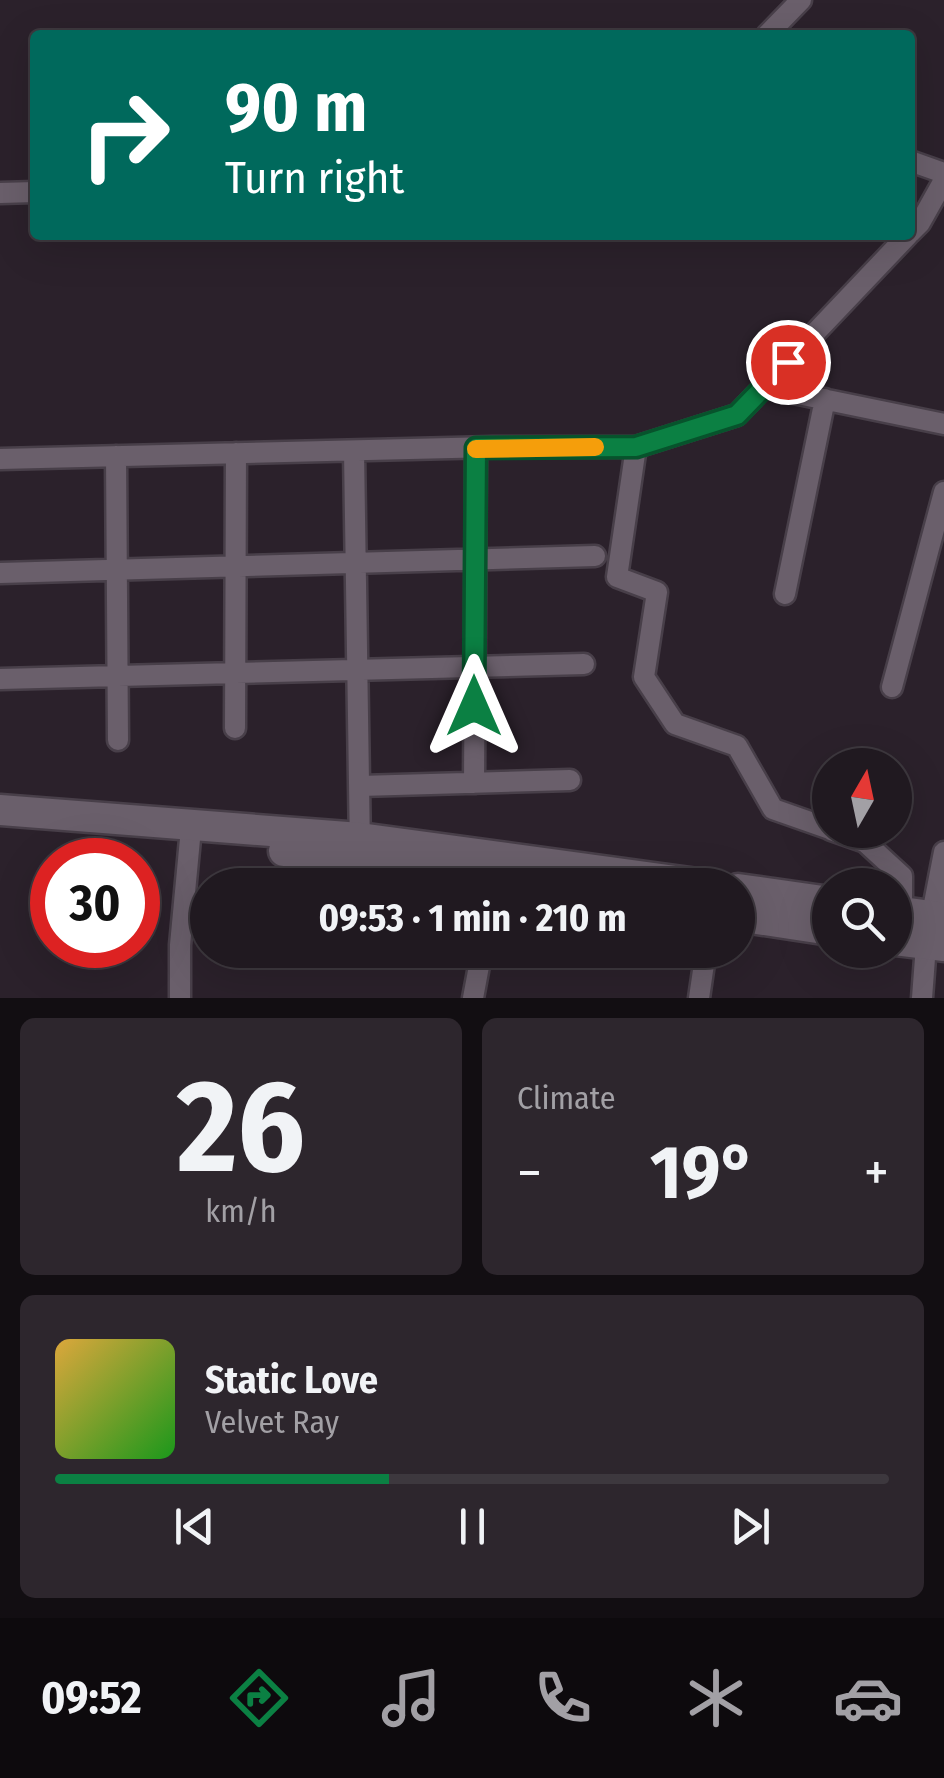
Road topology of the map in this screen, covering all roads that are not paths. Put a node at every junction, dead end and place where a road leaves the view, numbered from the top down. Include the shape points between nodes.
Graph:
1 (801, 0) edge
2 (772, 30) edge
3 (915, 163) edge
4 (944, 176) edge
5 (30, 192) edge
6 (0, 193) edge
7 (915, 227) edge
8 (903, 240) edge
9 (764, 387) junction
10 (824, 399) junction
11 (944, 424) edge
12 (636, 447) junction
13 (476, 448) junction
14 (354, 450) junction
15 (236, 453) junction
16 (116, 456) junction
17 (0, 459) edge
18 (944, 492) edge
19 (595, 556) dead end
20 (475, 560) junction
21 (356, 563) junction
22 (235, 566) junction
23 (117, 570) junction
24 (0, 573) edge
25 (785, 594) dead end
26 (584, 664) dead end
27 (474, 667) junction
28 (358, 670) junction
29 (235, 673) junction
30 (118, 676) junction
31 (0, 679) edge
32 (892, 687) dead end
33 (235, 728) dead end
34 (118, 740) dead end
35 (570, 780) dead end
36 (474, 783) junction
37 (360, 786) junction
38 (0, 810) edge
39 (812, 823) edge
40 (0, 830) edge
41 (190, 839) junction
42 (871, 848) edge
43 (360, 850) junction
44 (944, 852) edge
45 (434, 868) edge
46 (537, 868) edge
47 (755, 892) edge
48 (812, 900) edge
49 (755, 919) edge
50 (812, 927) edge
51 (919, 927) edge
52 (479, 968) edge
53 (703, 968) edge
54 (180, 998) edge
55 (473, 998) edge
56 (699, 998) edge
57 (922, 998) edge

1 - 2 street
3 - 4 street
4 - 7 street
5 - 6 street
8 - 9 street
9 - 10 street
9 - 12 street via 737,415
10 - 11 street
10 - 25 street
12 - 13 street
12 - 39 street via 617,577 658,592 644,677 675,724 736,746 773,809
13 - 14 street
13 - 20 street
14 - 15 street
14 - 21 street
15 - 16 street
15 - 22 street
16 - 17 street
16 - 23 street
18 - 32 street
19 - 20 street
20 - 21 street
20 - 27 street
21 - 22 street
21 - 28 street
22 - 23 street
22 - 29 street
23 - 24 street
23 - 30 street
26 - 27 street
27 - 28 street
27 - 36 street
28 - 29 street
28 - 37 street
29 - 30 street
29 - 33 street
30 - 31 street
30 - 34 street
35 - 36 street
36 - 37 street
37 - 43 street
38 - 43 main road
40 - 41 main road
41 - 43 main road
41 - 54 street
42 - 51 street via 902,876
43 - 45 main road
43 - 46 main road
44 - 51 street
47 - 48 main road
49 - 50 main road
51 - 57 street
52 - 55 street
53 - 56 street

